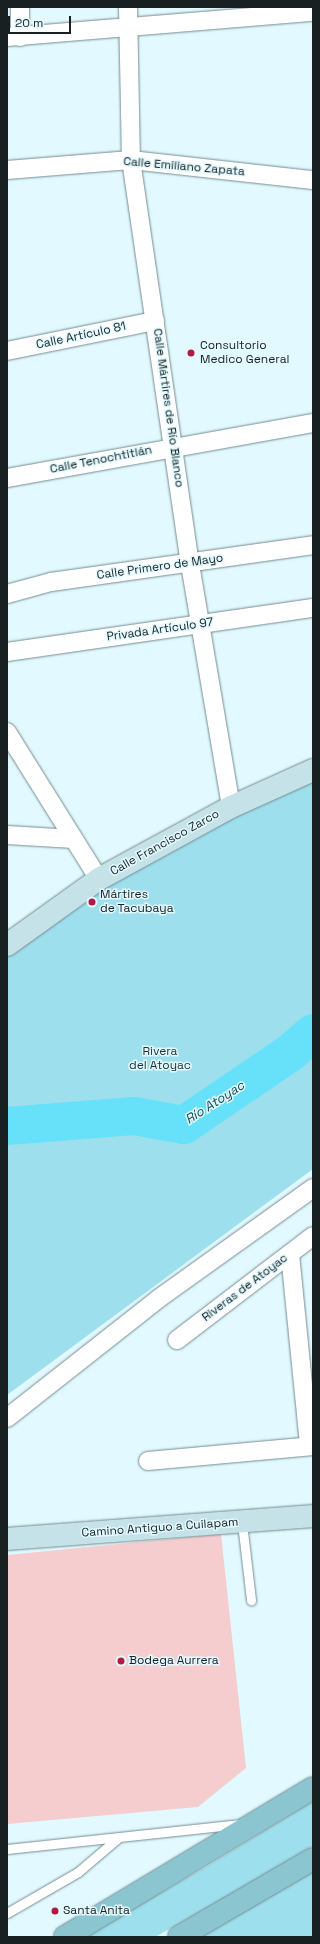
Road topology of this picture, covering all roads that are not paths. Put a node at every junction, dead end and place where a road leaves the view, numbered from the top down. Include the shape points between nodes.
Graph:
1 (20, 7) edge
2 (128, 7) edge
3 (313, 12) edge
4 (127, 27) junction
5 (14, 37) edge
6 (131, 160) junction
7 (7, 170) edge
8 (313, 180) edge
9 (155, 321) junction
10 (7, 351) edge
11 (313, 424) edge
12 (174, 446) junction
13 (7, 478) edge
14 (313, 545) edge
15 (190, 564) junction
16 (7, 594) edge
17 (313, 608) edge
18 (200, 624) junction
19 (7, 652) edge
20 (7, 732) edge
21 (313, 770) edge
22 (231, 807) junction
23 (7, 835) edge
24 (74, 839) junction
25 (98, 879) junction
26 (7, 945) edge
27 (313, 1188) edge
28 (313, 1236) edge
29 (290, 1254) junction
30 (177, 1340) dead end
31 (7, 1418) edge
32 (311, 1446) edge
33 (148, 1461) dead end
34 (313, 1516) edge
35 (242, 1523) junction
36 (7, 1539) edge
37 (252, 1600) dead end
38 (313, 1788) edge
39 (257, 1822) junction
40 (118, 1838) junction
41 (7, 1850) edge
42 (313, 1859) edge
43 (7, 1913) edge
44 (64, 1937) edge
45 (179, 1937) edge

1 - 5 street
2 - 4 street, Calle Mártires de Río Blanco
3 - 4 street
4 - 5 street
4 - 6 street, Calle Mártires de Río Blanco
6 - 7 street, Calle Emiliano Zapata
6 - 8 street, Calle Emiliano Zapata
6 - 9 street, Calle Mártires de Río Blanco
9 - 10 street, Calle Artículo 81
9 - 12 street, Calle Mártires de Río Blanco
11 - 12 street, Calle Tenochtitlán
12 - 13 street, Calle Tenochtitlán
12 - 15 street, Calle Mártires de Río Blanco
14 - 15 street, Calle Primero de Mayo
15 - 16 street, Calle Primero de Mayo via 51,582
15 - 18 street, Calle Mártires de Río Blanco
17 - 18 street, Privada Artículo 97
18 - 19 street, Privada Artículo 97
18 - 22 street, Calle Mártires de Río Blanco
20 - 24 street
21 - 22 street, Calle Francisco Zarco
22 - 25 street, Calle Francisco Zarco
23 - 24 street
24 - 25 street
25 - 26 street, Calle Francisco Zarco
27 - 31 street via 158,1299
28 - 29 street, Riveras de Atoyac
29 - 30 street, Riveras de Atoyac
29 - 32 street
32 - 33 street
34 - 35 street, Camino Antiguo a Cuilapam
35 - 36 street, Camino Antiguo a Cuilapam
35 - 37 lane
38 - 39 main road
39 - 40 lane
39 - 44 main road
40 - 41 lane
40 - 43 lane via 78,1872
42 - 45 main road

